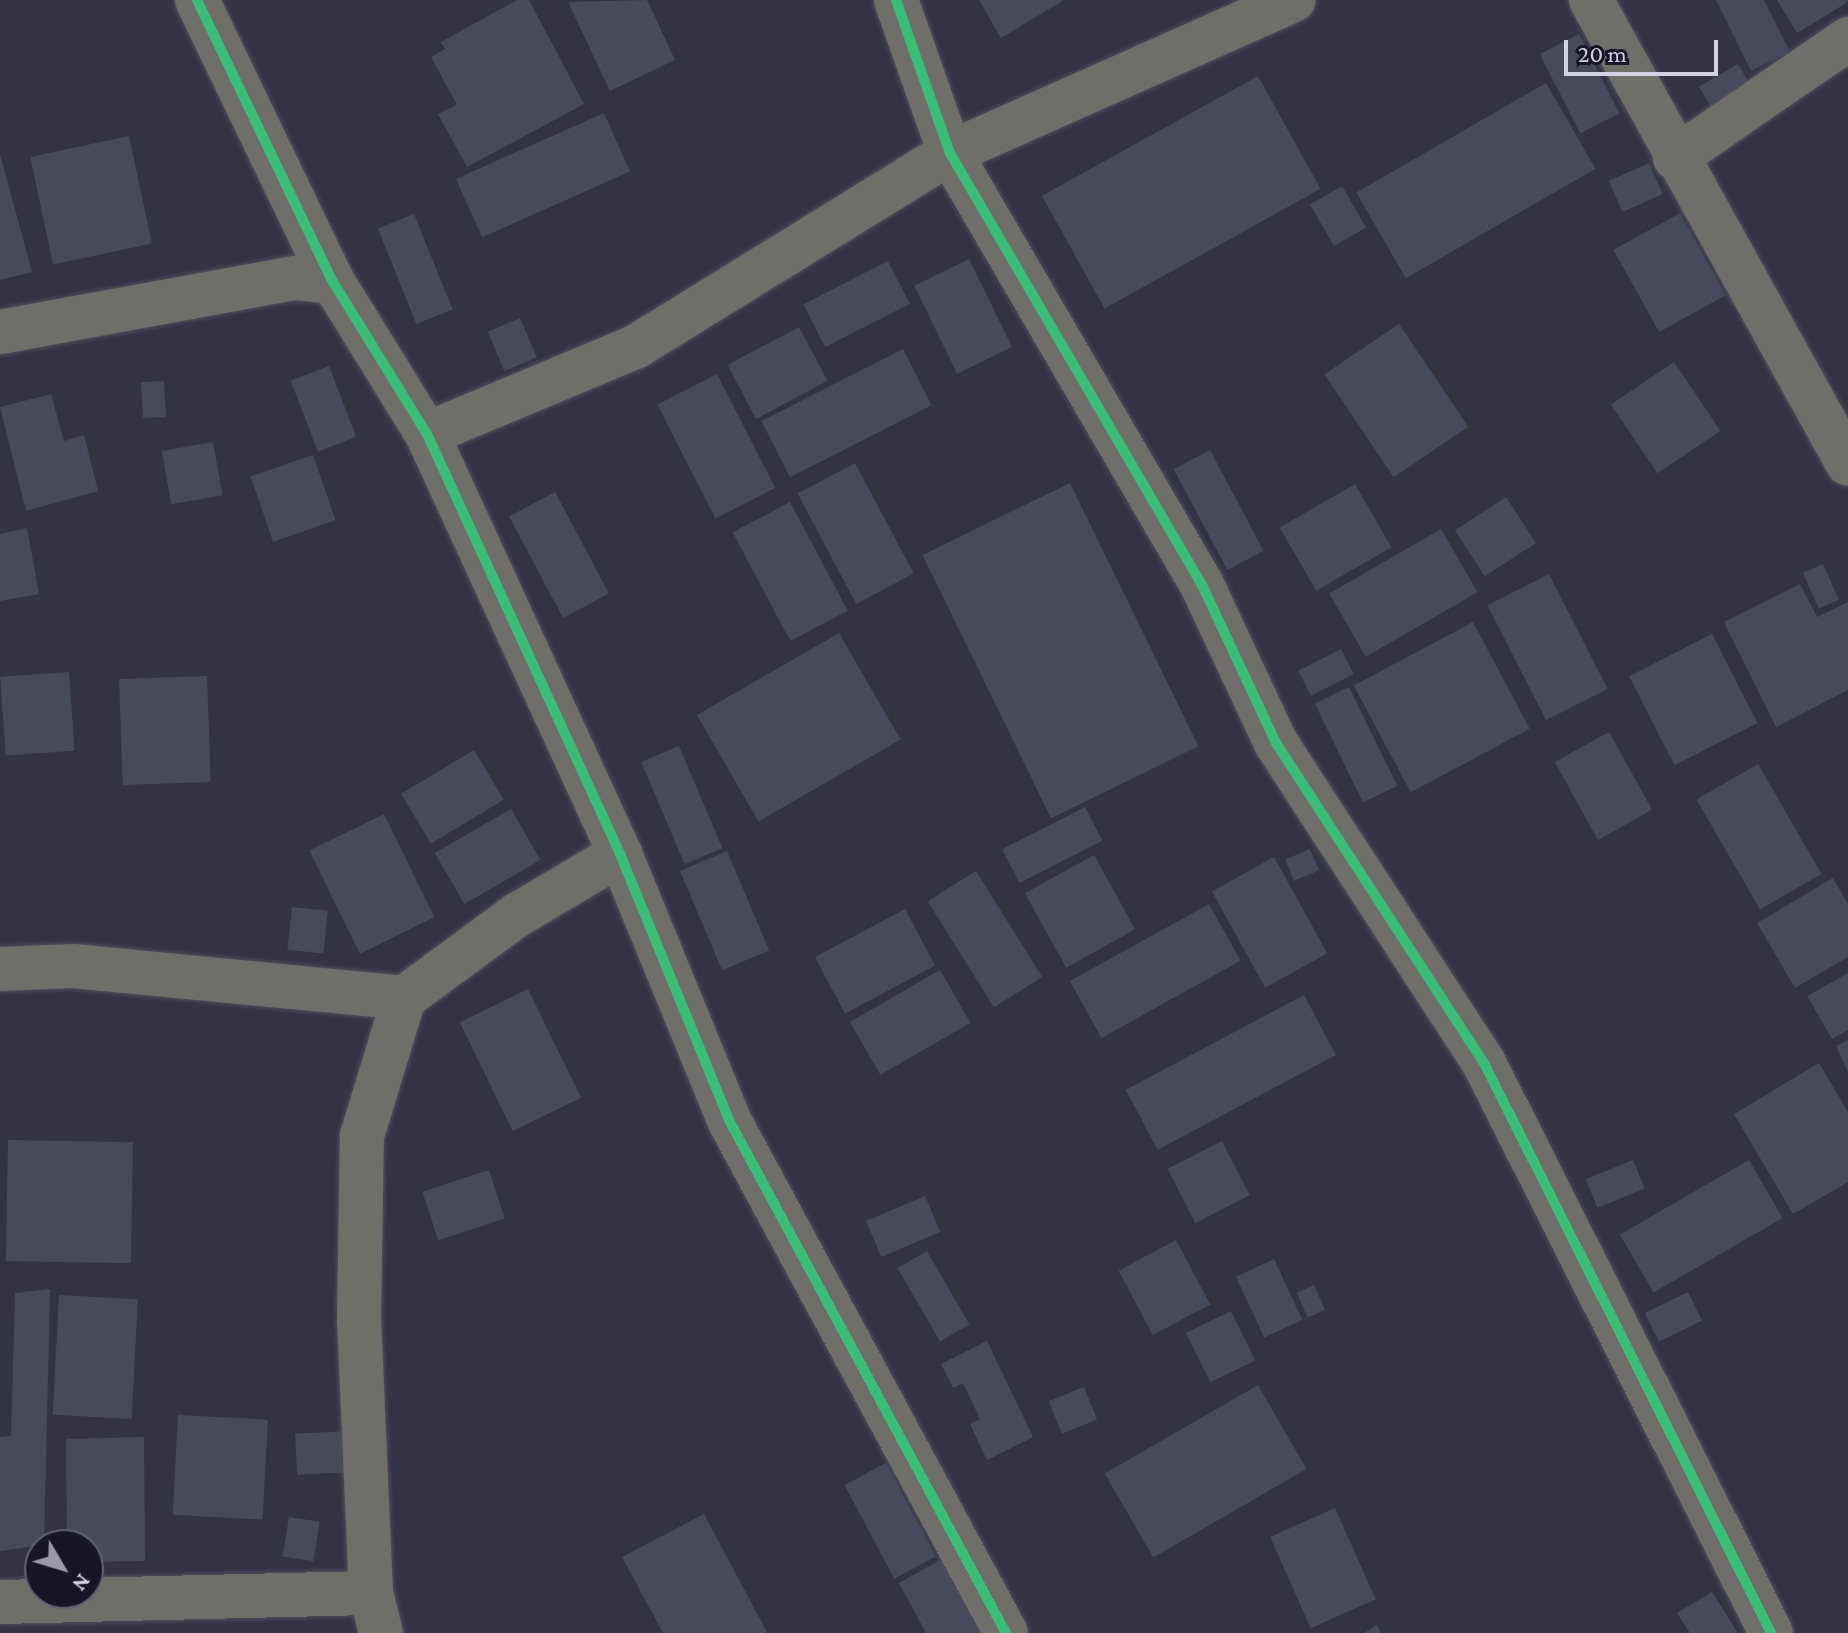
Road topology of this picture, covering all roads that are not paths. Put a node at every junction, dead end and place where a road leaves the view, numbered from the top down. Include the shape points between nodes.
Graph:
1 (896, 0) edge
2 (1293, 0) edge
3 (1591, 0) edge
4 (199, 1) edge
5 (1848, 39) edge
6 (950, 153) junction
7 (1675, 158) junction
8 (333, 282) junction
9 (0, 332) edge
10 (427, 434) junction
11 (1848, 464) edge
12 (620, 854) junction
13 (0, 969) edge
14 (404, 998) junction
15 (0, 1602) edge
16 (376, 1613) edge
17 (1006, 1633) edge
18 (1771, 1633) edge

1 - 6 street
2 - 6 street
3 - 7 street
4 - 8 street
5 - 7 street
6 - 10 street via 637,346
6 - 18 street via 1202,585 1276,743 1484,1063
7 - 11 street
8 - 9 street via 295,278
8 - 10 street
10 - 12 street
12 - 14 street via 517,915
12 - 17 street via 730,1122
13 - 14 street via 73,966
14 - 16 street via 362,1136 359,1320
15 - 16 street

